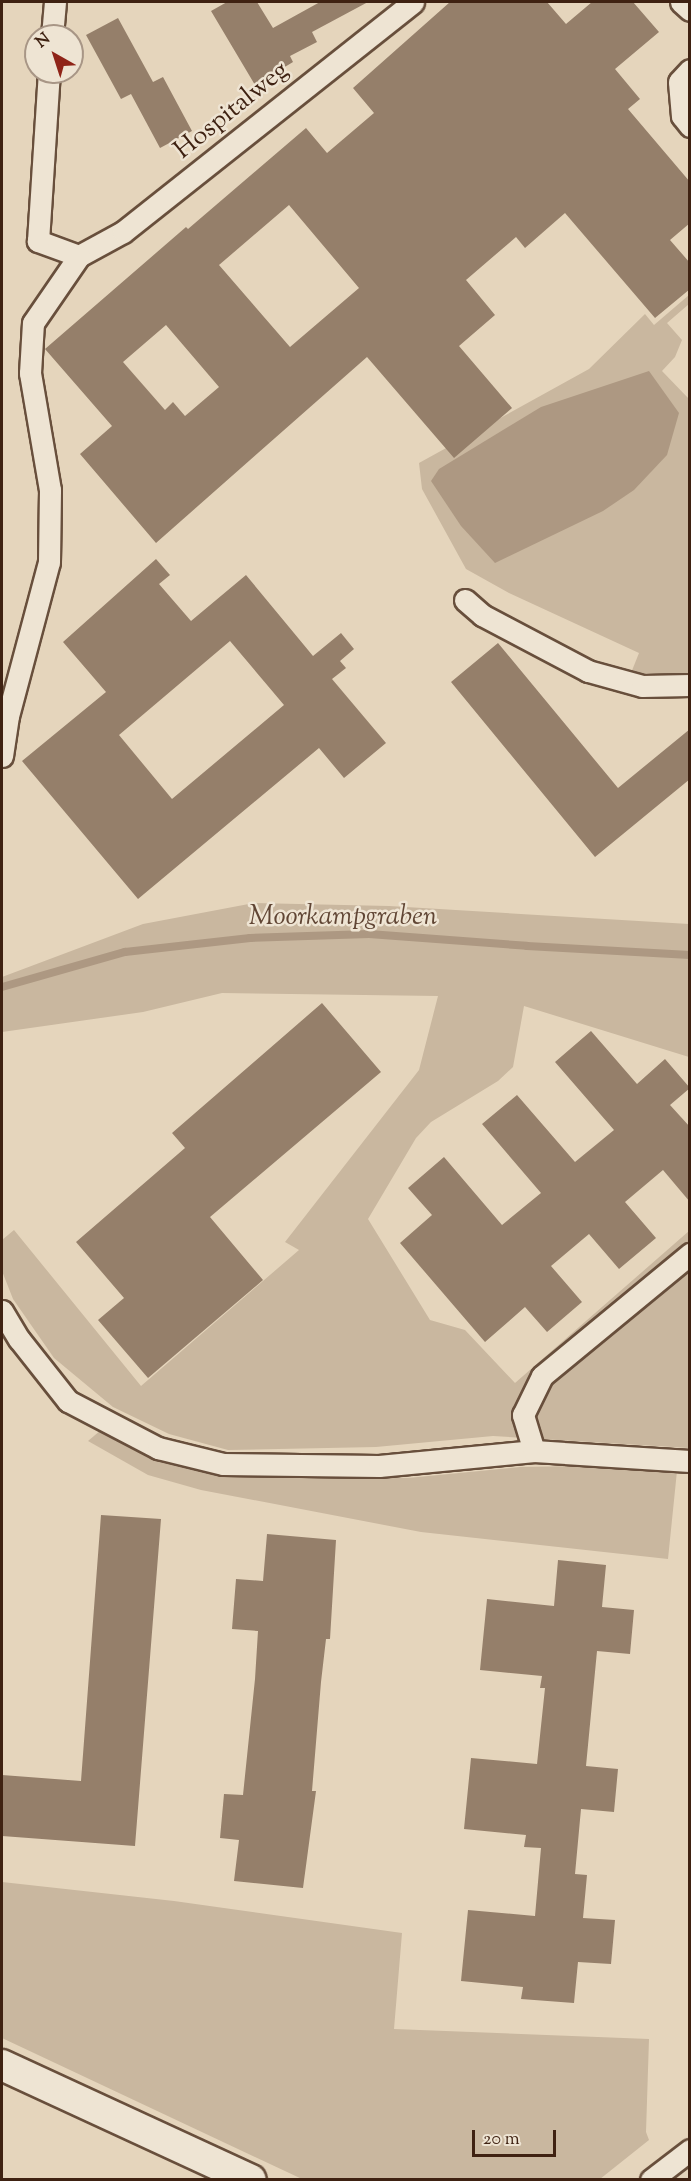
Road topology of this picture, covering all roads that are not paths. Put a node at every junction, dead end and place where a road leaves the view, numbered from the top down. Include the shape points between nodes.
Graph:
1 (55, 2) edge
2 (413, 2) edge
3 (681, 2) edge
4 (690, 10) edge
5 (53, 24) edge
6 (690, 70) edge
7 (49, 84) edge
8 (690, 126) edge
9 (79, 256) junction
10 (465, 600) dead end
11 (690, 685) edge
12 (2, 756) edge
13 (690, 1254) edge
14 (2, 1311) edge
15 (534, 1451) junction
16 (690, 1461) edge
17 (2, 2065) edge
18 (690, 2150) edge
19 (251, 2180) edge
20 (651, 2180) edge

1 - 5 street
2 - 9 street, Hospitalweg via 123,232
3 - 4 street
6 - 8 street via 679,82 682,116
7 - 9 street via 38,241
9 - 12 street via 33,323 30,373 50,490 49,562 8,716
10 - 11 street via 482,615 588,671 642,686
13 - 15 street via 542,1376 523,1415
14 - 15 street via 68,1401 158,1448 223,1464 379,1466
15 - 16 street
17 - 19 main road
18 - 20 street

